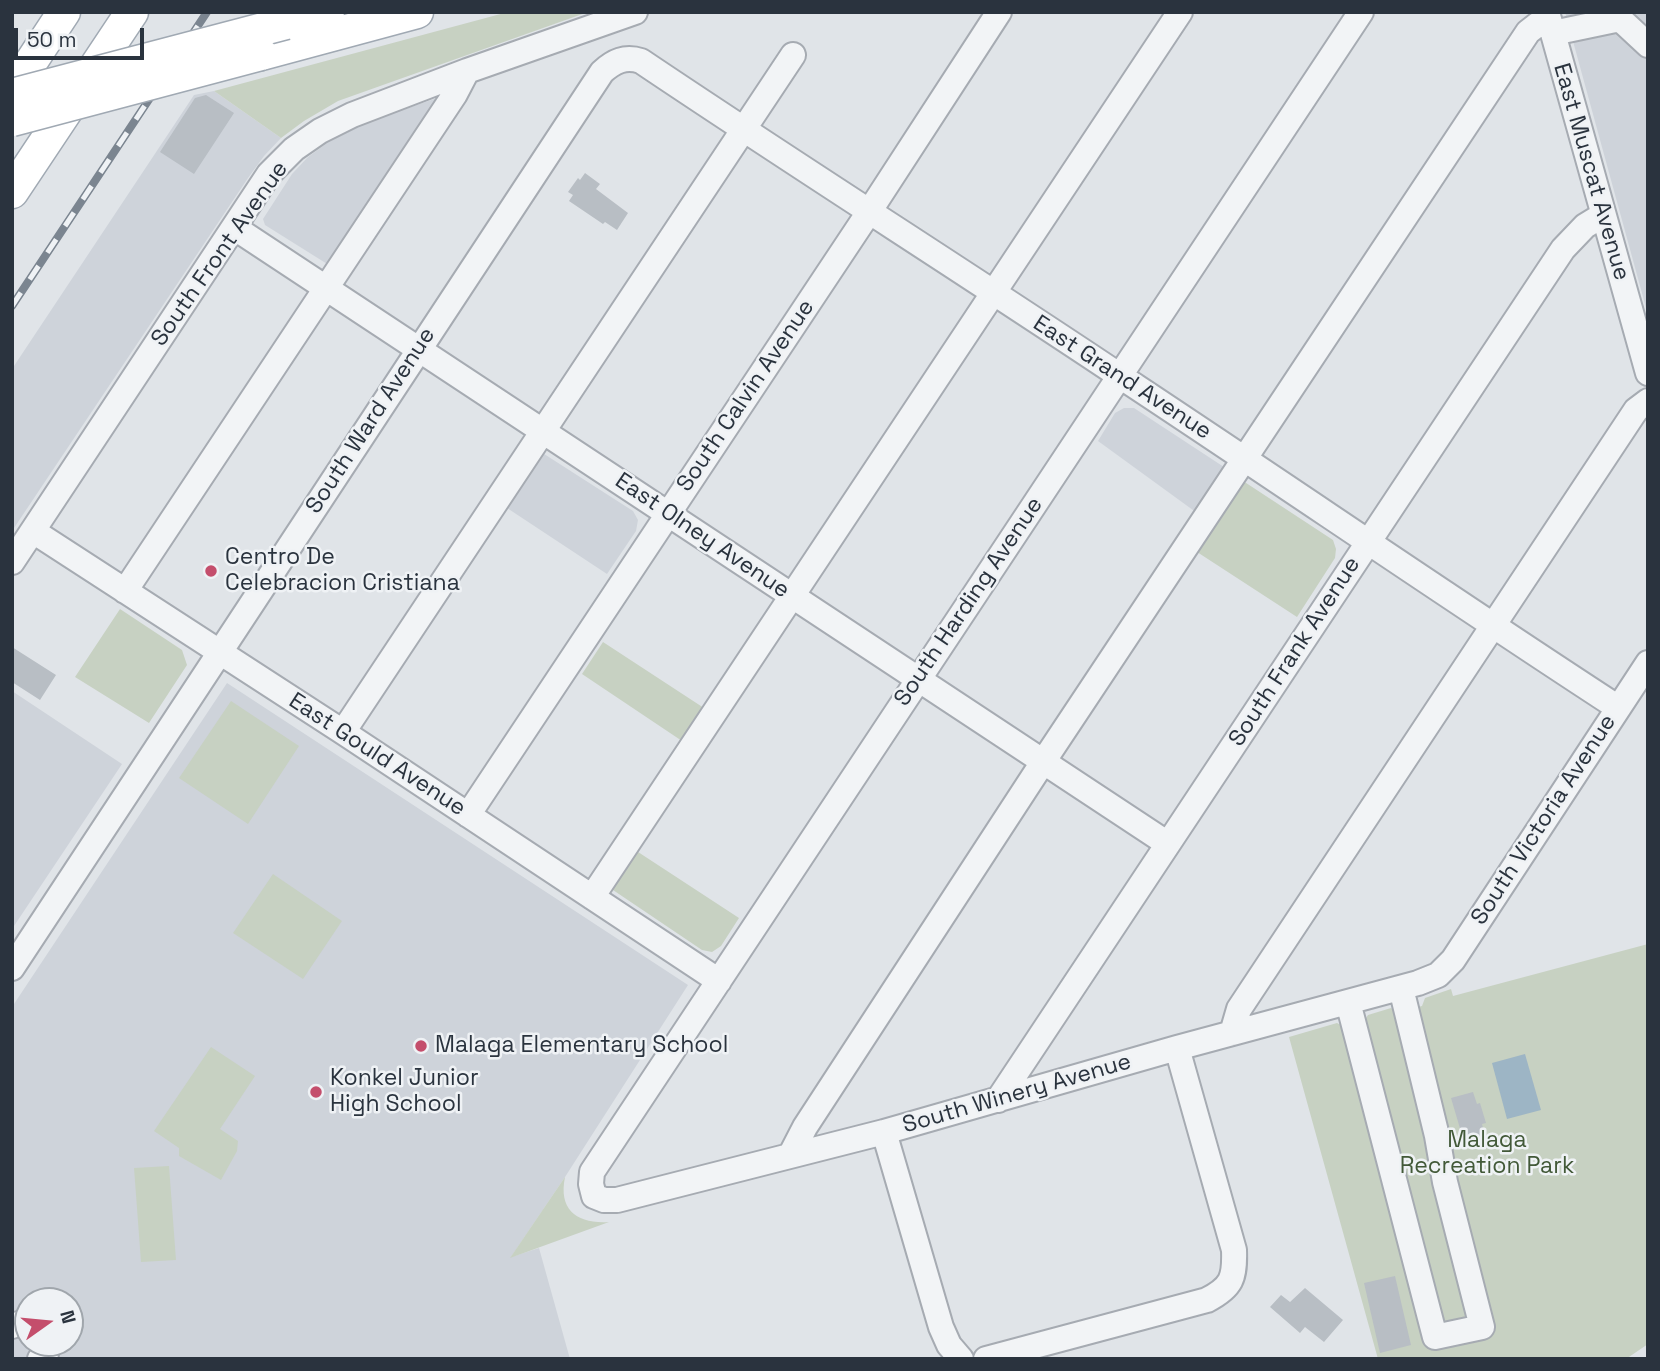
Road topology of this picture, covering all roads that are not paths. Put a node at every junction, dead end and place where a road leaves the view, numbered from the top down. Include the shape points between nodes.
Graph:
1 (64, 12) edge
2 (132, 12) edge
3 (328, 12) edge
4 (417, 12) edge
5 (635, 12) edge
6 (999, 12) edge
7 (1180, 12) edge
8 (1361, 12) edge
9 (1550, 22) edge
10 (1648, 45) edge
11 (793, 55) dead end
12 (623, 59) joint
13 (467, 71) junction
14 (12, 93) edge
15 (12, 120) edge
16 (743, 130) junction
17 (12, 192) edge
18 (869, 212) junction
19 (1603, 215) junction
20 (235, 228) junction
21 (325, 288) junction
22 (992, 293) junction
23 (418, 350) junction
24 (1648, 373) edge
25 (1119, 376) junction
26 (1648, 401) edge
27 (543, 431) junction
28 (1244, 458) junction
29 (668, 514) junction
30 (33, 531) junction
31 (1368, 541) junction
32 (12, 562) edge
33 (125, 591) junction
34 (793, 597) junction
35 (1493, 626) junction
36 (219, 652) junction
37 (1648, 663) edge
38 (918, 679) junction
39 (1617, 707) junction
40 (343, 732) junction
41 (1043, 762) junction
42 (468, 815) junction
43 (1168, 844) junction
44 (592, 897) junction
45 (12, 968) edge
46 (1438, 975) joint
47 (719, 981) junction
48 (1401, 988) junction
49 (1348, 1002) junction
50 (1232, 1033) junction
51 (1177, 1048) junction
52 (998, 1100) junction
53 (884, 1132) junction
54 (790, 1156) junction
55 (594, 1196) joint
56 (961, 1359) edge
57 (986, 1359) edge

1 - 14 main road
2 - 17 main road
3 - 14 main road, bridge
4 - 15 main road, bridge
5 - 13 street, South Front Avenue
6 - 18 street, South Calvin Avenue
7 - 22 street
8 - 25 street, South Harding Avenue
9 - 10 street via 1620,19
9 - 19 street, East Muscat Avenue
9 - 28 street via 1528,32
11 - 16 street
12 - 16 street, East Grand Avenue via 641,61
12 - 23 street, South Ward Avenue via 602,72
13 - 20 street, South Front Avenue via 320,131 269,174
13 - 21 street
16 - 18 street, East Grand Avenue
16 - 27 street
18 - 22 street, East Grand Avenue
18 - 29 street, South Calvin Avenue
19 - 24 street, East Muscat Avenue
19 - 31 street, South Frank Avenue via 1563,249
20 - 21 street, East Olney Avenue
20 - 30 street, South Front Avenue
21 - 23 street, East Olney Avenue
21 - 33 street
22 - 25 street, East Grand Avenue
22 - 34 street
23 - 27 street, East Olney Avenue
23 - 36 street, South Ward Avenue
25 - 28 street, East Grand Avenue
25 - 38 street, South Harding Avenue
26 - 35 street via 1636,410
27 - 29 street, East Olney Avenue
27 - 40 street
28 - 31 street, East Grand Avenue
28 - 41 street
29 - 34 street, East Olney Avenue
29 - 42 street, South Calvin Avenue
30 - 32 street, South Front Avenue
30 - 33 street, East Gould Avenue
31 - 35 street, East Grand Avenue
31 - 43 street, South Frank Avenue
33 - 36 street, East Gould Avenue
34 - 38 street, East Olney Avenue
34 - 44 street
35 - 39 street, East Grand Avenue
35 - 50 street via 1239,1009
36 - 40 street, East Gould Avenue
36 - 45 street, South Ward Avenue
37 - 39 street, South Victoria Avenue
38 - 41 street, East Olney Avenue
38 - 47 street, South Harding Avenue
39 - 46 street, South Victoria Avenue
40 - 42 street, East Gould Avenue
41 - 43 street, East Olney Avenue
41 - 54 street
42 - 44 street, East Gould Avenue
43 - 52 street, South Frank Avenue
44 - 47 street, East Gould Avenue
46 - 48 street, South Winery Avenue
47 - 55 street, South Harding Avenue via 592,1172
48 - 49 street, South Winery Avenue
48 - 49 street via 1482,1327 1435,1337
49 - 50 street, South Winery Avenue
50 - 51 street, South Winery Avenue
51 - 52 street, South Winery Avenue
51 - 57 street via 1234,1250 1231,1283 1208,1300
52 - 53 street, South Winery Avenue
53 - 54 street, South Winery Avenue
53 - 56 street via 941,1327
54 - 55 street, South Winery Avenue via 617,1200

